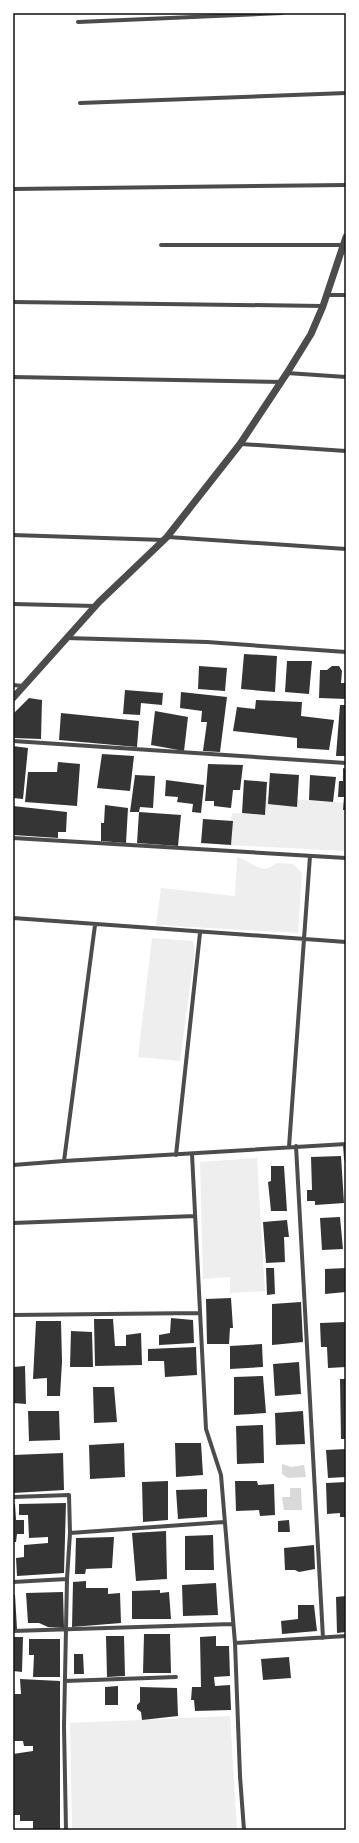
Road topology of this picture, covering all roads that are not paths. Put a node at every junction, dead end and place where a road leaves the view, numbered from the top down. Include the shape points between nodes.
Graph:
1 (282, 13) edge
2 (78, 22) dead end
3 (346, 93) edge
4 (80, 103) dead end
5 (346, 185) edge
6 (13, 189) edge
7 (346, 237) edge
8 (161, 245) dead end
9 (343, 245) junction
10 (327, 295) junction
11 (346, 295) edge
12 (13, 302) edge
13 (324, 306) junction
14 (288, 373) junction
15 (13, 377) edge
16 (346, 377) edge
17 (281, 382) junction
18 (240, 444) junction
19 (346, 451) edge
20 (13, 535) edge
21 (166, 538) junction
22 (346, 549) edge
23 (13, 604) edge
24 (95, 606) junction
25 (66, 638) junction
26 (346, 652) edge
27 (13, 686) edge
28 (24, 686) junction
29 (13, 698) edge
30 (13, 741) edge
31 (346, 763) edge
32 (13, 838) edge
33 (310, 856) junction
34 (346, 858) edge
35 (13, 918) edge
36 (95, 926) junction
37 (200, 933) junction
38 (303, 940) junction
39 (346, 942) edge
40 (346, 1144) edge
41 (296, 1146) junction
42 (289, 1147) junction
43 (192, 1154) junction
44 (176, 1155) junction
45 (346, 1159) edge
46 (64, 1161) junction
47 (13, 1166) edge
48 (195, 1216) junction
49 (13, 1223) edge
50 (199, 1313) junction
51 (13, 1315) edge
52 (13, 1497) edge
53 (224, 1522) junction
54 (70, 1532) junction
55 (67, 1579) junction
56 (13, 1582) edge
57 (232, 1624) junction
58 (67, 1630) junction
59 (13, 1632) edge
60 (346, 1636) edge
61 (323, 1638) junction
62 (235, 1643) junction
63 (176, 1677) dead end
64 (65, 1681) junction
65 (66, 1830) edge
66 (244, 1830) edge

1 - 2 street
3 - 4 street
5 - 6 street
7 - 9 street
8 - 9 street
9 - 10 street
10 - 11 street
10 - 13 street
12 - 13 street
13 - 14 street
14 - 16 street
14 - 17 street
15 - 17 street
17 - 18 street
18 - 19 street
18 - 21 street
20 - 21 street
21 - 22 street
21 - 24 street
23 - 24 street
24 - 25 street
25 - 26 street via 207,642
25 - 28 street
27 - 28 street
28 - 29 street
30 - 31 street
32 - 33 street
33 - 34 street
33 - 38 street
35 - 36 street
36 - 37 street
36 - 46 street
37 - 38 street
37 - 44 street
38 - 39 street
38 - 42 street
40 - 41 street
40 - 45 street
41 - 42 street
41 - 61 street
42 - 43 street
43 - 44 street
43 - 48 street
44 - 46 street
46 - 47 street
48 - 49 street
48 - 50 street
50 - 51 street
50 - 53 street via 206,1429 221,1475
52 - 54 street via 69,1495
53 - 54 street
53 - 57 street
54 - 55 street
55 - 56 street
55 - 58 street
57 - 58 street
57 - 62 street
58 - 59 street
58 - 64 street
60 - 61 street
61 - 62 street
62 - 66 street
63 - 64 street
64 - 65 street

